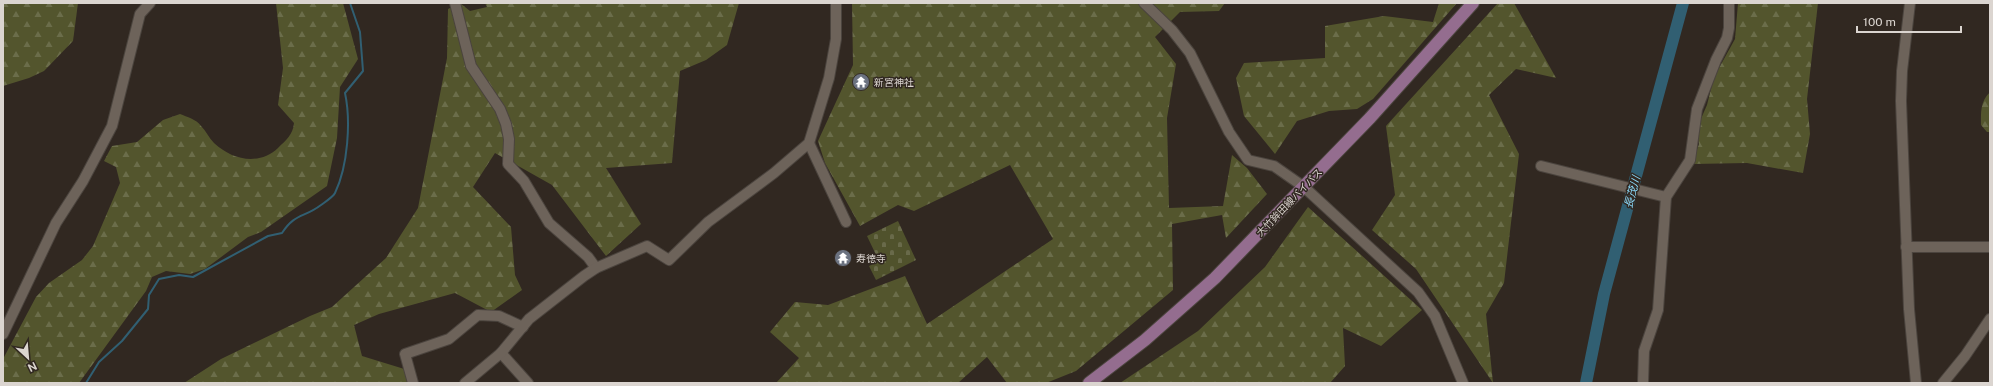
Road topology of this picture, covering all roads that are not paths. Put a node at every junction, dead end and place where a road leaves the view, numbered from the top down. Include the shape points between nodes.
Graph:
1 (150, 3) edge
2 (455, 3) edge
3 (836, 3) edge
4 (1144, 3) edge
5 (1472, 3) edge
6 (1729, 3) edge
7 (1910, 3) edge
8 (809, 143) junction
9 (1542, 166) dead end
10 (1304, 187) junction
11 (1666, 197) junction
12 (846, 222) dead end
13 (1906, 247) junction
14 (1990, 247) edge
15 (596, 268) junction
16 (1990, 319) edge
17 (523, 327) junction
18 (3, 334) edge
19 (501, 353) junction
20 (413, 383) edge
21 (465, 383) edge
22 (528, 383) edge
23 (1089, 383) edge
24 (1463, 383) edge
25 (1643, 383) edge
26 (1916, 383) edge
27 (1943, 383) edge

1 - 18 street via 140,14 112,126 83,181 56,223
2 - 15 street via 471,66 500,109 506,124 509,139 508,164 524,181 549,223 588,257
3 - 8 street via 836,39 829,78
4 - 10 street via 1172,30 1190,53 1228,132 1248,160 1274,166
5 - 10 main road, 大竹鉾田線バイパス via 1370,118
6 - 11 street via 1727,38 1697,109 1690,160
7 - 13 street via 1901,101
8 - 12 street
8 - 15 street via 774,173 708,222 669,260 647,246
9 - 11 street
10 - 23 main road, 大竹鉾田線バイパス via 1179,312
10 - 24 street via 1418,292 1435,316
11 - 25 street via 1658,310 1644,351
13 - 14 street
13 - 26 street
15 - 17 street via 529,319
16 - 27 street
17 - 19 street
17 - 20 street via 499,316 478,315 449,339 405,354
19 - 21 street
19 - 22 street

